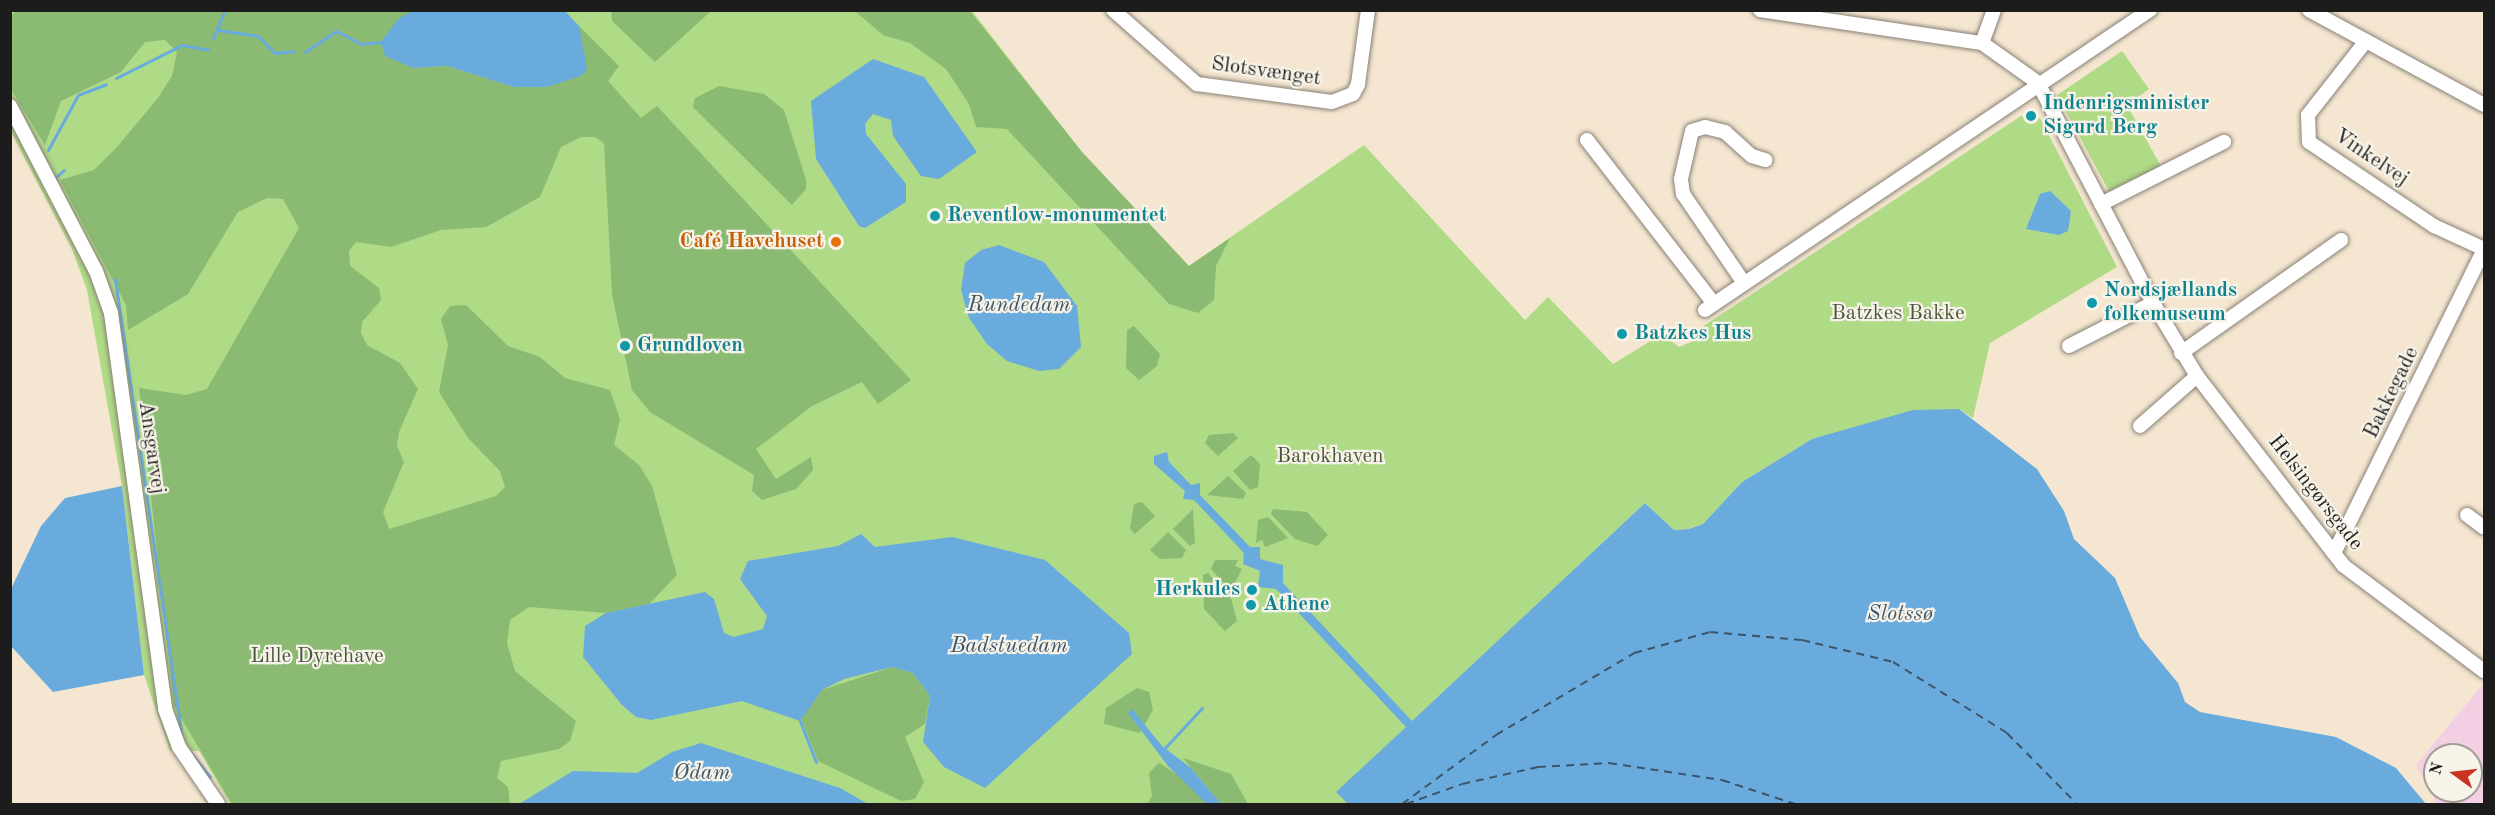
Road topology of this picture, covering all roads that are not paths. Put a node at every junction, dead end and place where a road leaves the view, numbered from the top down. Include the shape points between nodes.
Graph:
1 (1113, 10) edge
2 (1368, 10) edge
3 (1760, 10) edge
4 (1994, 10) edge
5 (2150, 10) edge
6 (2309, 10) edge
7 (2366, 41) junction
8 (1982, 43) junction
9 (2038, 83) junction
10 (2484, 105) edge
11 (10, 106) edge
12 (1587, 140) dead end
13 (2224, 142) dead end
14 (1765, 160) dead end
15 (2101, 204) junction
16 (2341, 240) dead end
17 (2484, 249) edge
18 (1744, 283) junction
19 (2152, 303) junction
20 (2069, 346) dead end
21 (2181, 353) junction
22 (2197, 376) junction
23 (2140, 426) dead end
24 (2467, 515) dead end
25 (2484, 528) edge
26 (2334, 553) junction
27 (2484, 671) edge
28 (218, 804) edge

1 - 2 street, Slotsvænget via 1197,84 1332,102 1353,94 1358,84
3 - 8 street
4 - 8 street
5 - 9 street
6 - 7 street
7 - 10 street
7 - 17 street, Vinkelvej via 2308,115 2310,142 2434,226
8 - 9 street
9 - 15 street, Helsingørsgade
9 - 18 street
11 - 28 street, Ansgarvej via 96,270 111,313 165,709 179,747
12 - 18 street via 1709,307
13 - 15 street
14 - 18 street via 1752,156 1725,132 1705,127 1692,131 1681,178 1683,194
15 - 19 street, Helsingørsgade
16 - 21 street
17 - 26 street, Bakkegade
19 - 20 street
19 - 21 street, Helsingørsgade
21 - 22 street, Helsingørsgade
22 - 23 street
22 - 26 street, Helsingørsgade
24 - 25 street
26 - 27 street, Helsingørsgade via 2357,577

